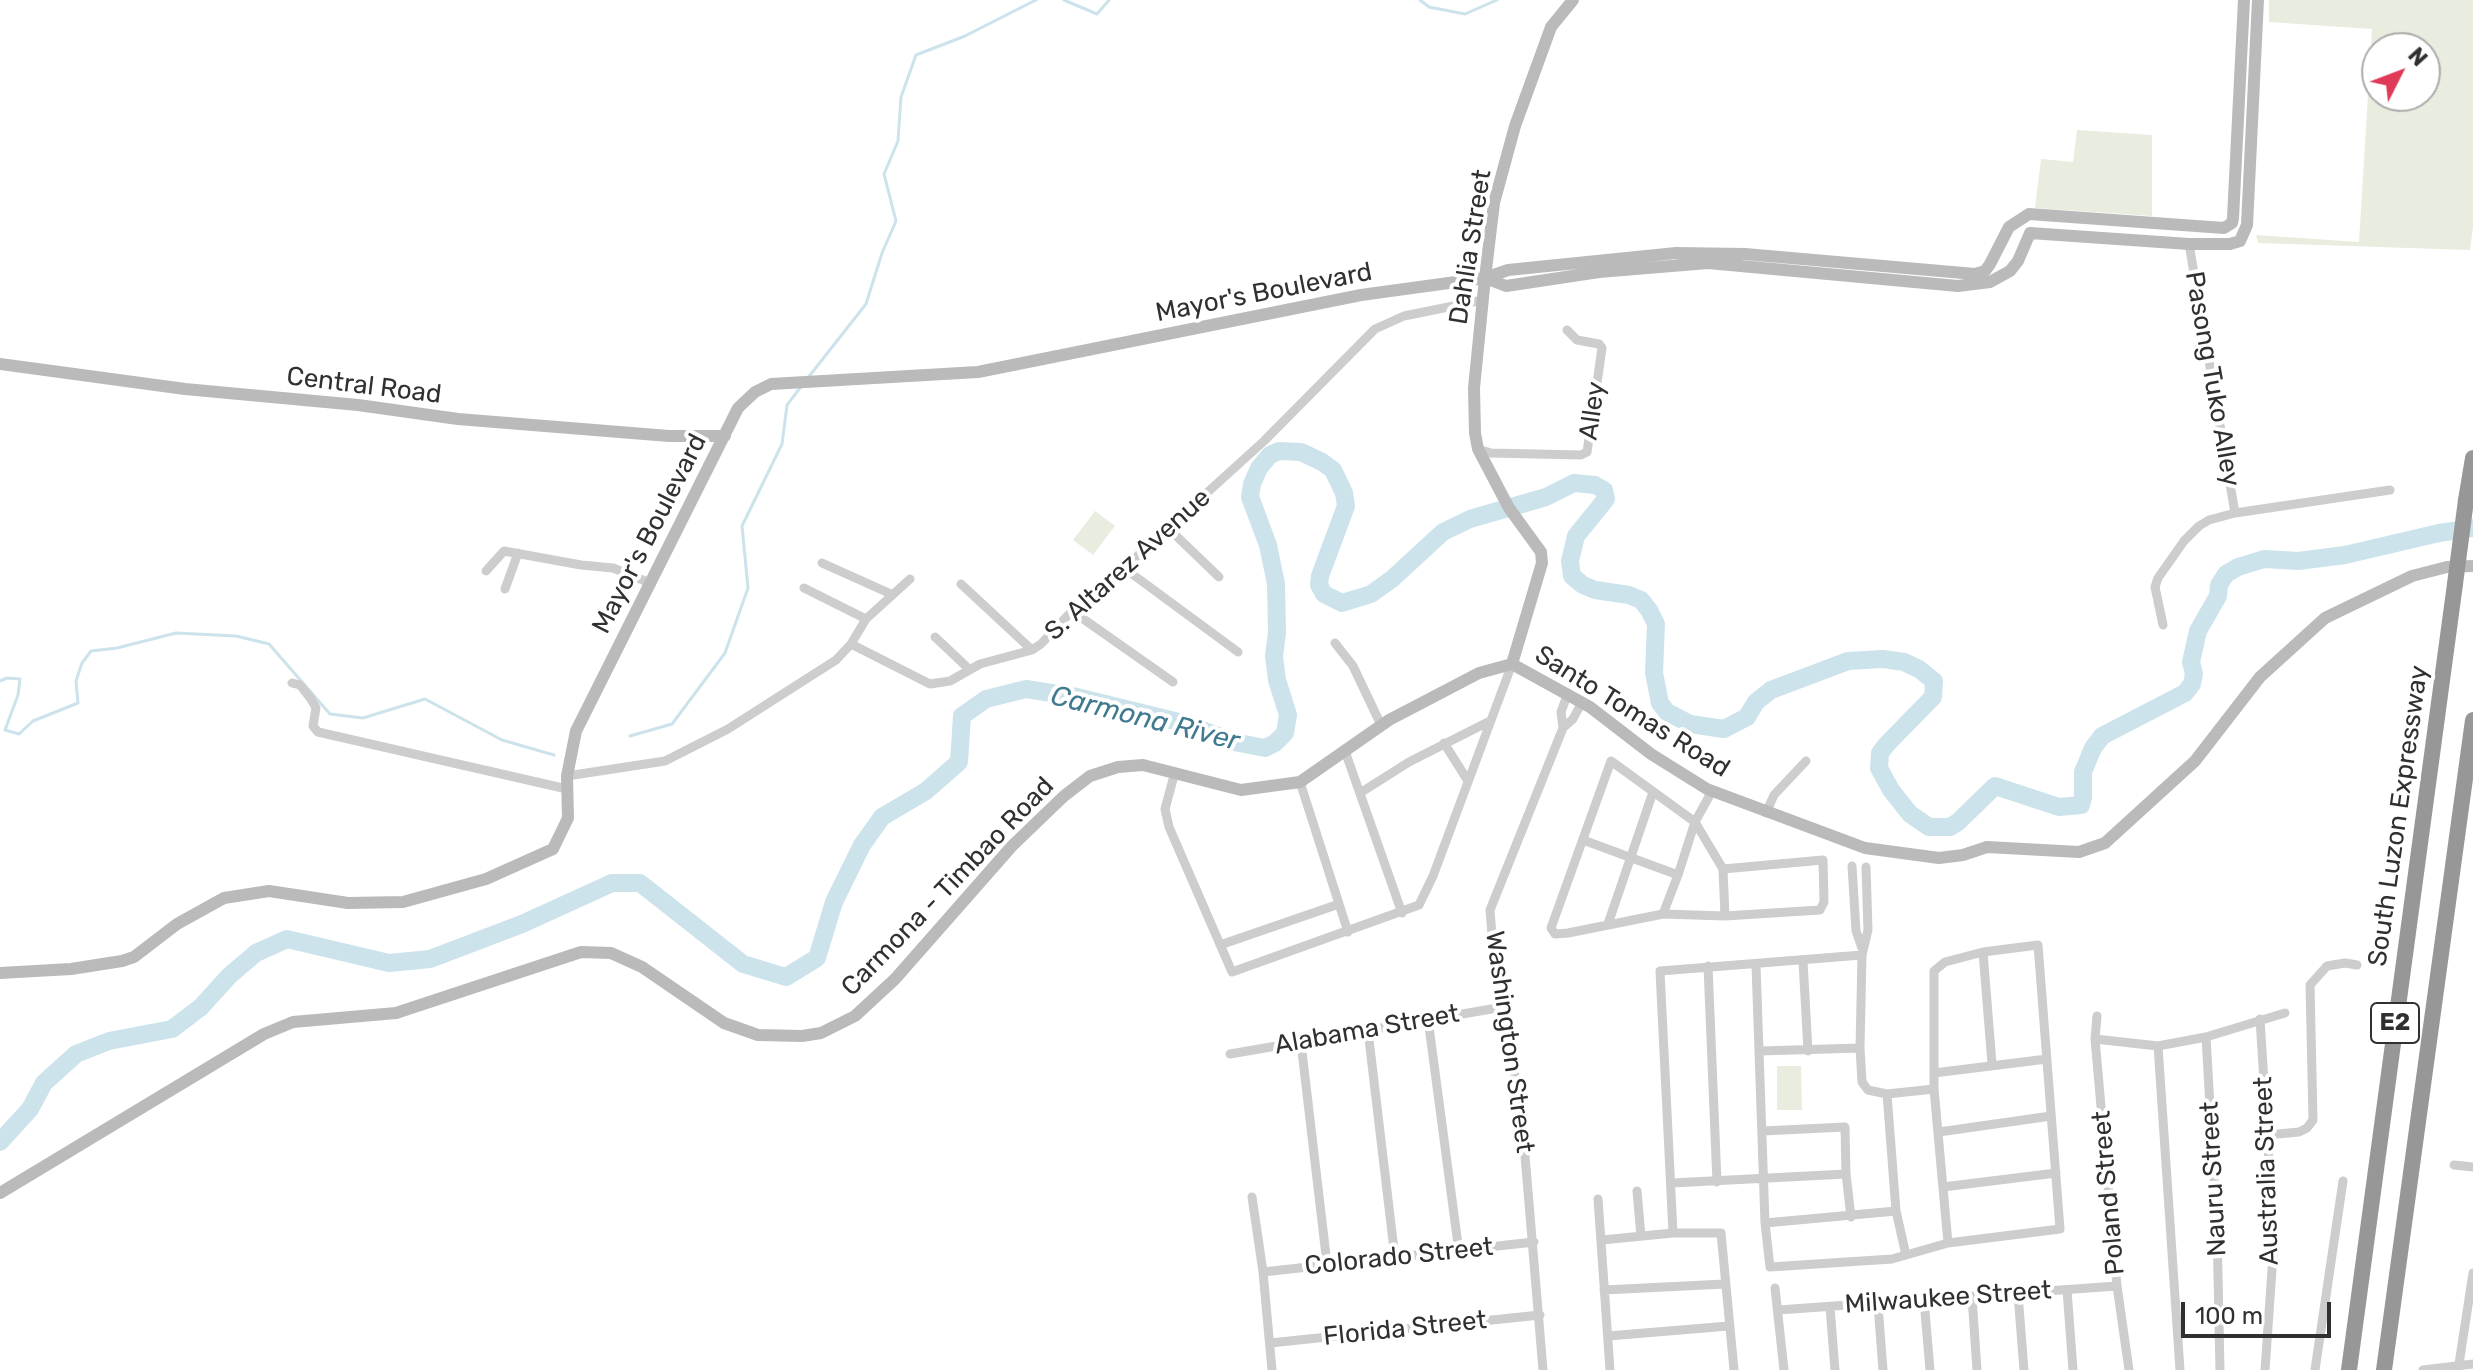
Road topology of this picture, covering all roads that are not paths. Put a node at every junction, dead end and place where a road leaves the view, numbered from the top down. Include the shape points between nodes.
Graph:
1 (1573, 0) edge
2 (2244, 0) edge
3 (2258, 0) edge
4 (2189, 244) junction
5 (1485, 278) junction
6 (1483, 300) junction
7 (1567, 330) dead end
8 (0, 364) edge
9 (725, 436) junction
10 (1478, 449) junction
11 (2473, 458) edge
12 (2390, 490) dead end
13 (2235, 513) junction
14 (1168, 528) junction
15 (518, 553) junction
16 (822, 563) dead end
17 (2473, 566) edge
18 (1124, 568) junction
19 (486, 571) dead end
20 (1219, 577) dead end
21 (910, 579) dead end
22 (650, 583) junction
23 (961, 584) dead end
24 (804, 588) dead end
25 (505, 589) dead end
26 (891, 594) junction
27 (1072, 611) junction
28 (866, 619) junction
29 (2163, 625) dead end
30 (935, 637) dead end
31 (1335, 643) dead end
32 (851, 644) junction
33 (1032, 650) junction
34 (1238, 652) dead end
35 (1512, 664) junction
36 (970, 670) junction
37 (1173, 682) dead end
38 (292, 683) dead end
39 (1568, 693) junction
40 (1582, 702) junction
41 (2473, 720) edge
42 (1488, 722) junction
43 (1381, 725) junction
44 (1563, 728) junction
45 (1444, 743) junction
46 (1345, 751) junction
47 (1806, 761) dead end
48 (1175, 772) junction
49 (1468, 781) junction
50 (1300, 782) junction
51 (567, 783) junction
52 (1712, 791) junction
53 (1653, 792) junction
54 (1360, 793) junction
55 (1766, 813) junction
56 (1695, 822) junction
57 (1583, 840) junction
58 (1860, 846) junction
59 (1631, 858) junction
60 (1723, 869) junction
61 (1678, 875) junction
62 (1854, 890) junction
63 (1866, 890) junction
64 (1339, 904) junction
65 (1402, 913) junction
66 (1663, 914) junction
67 (1725, 916) junction
68 (1608, 924) junction
69 (1348, 932) junction
70 (1220, 945) junction
71 (1862, 951) junction
72 (1983, 952) junction
73 (1803, 961) junction
74 (1756, 965) junction
75 (2357, 965) dead end
76 (1708, 966) junction
77 (0, 973) edge
78 (1503, 1007) junction
79 (2285, 1013) dead end
80 (2097, 1016) dead end
81 (1428, 1019) junction
82 (2260, 1019) junction
83 (1368, 1031) junction
84 (2206, 1037) junction
85 (2095, 1039) junction
86 (1301, 1043) junction
87 (2158, 1046) junction
88 (1860, 1048) junction
89 (1760, 1051) junction
90 (1808, 1051) junction
91 (1230, 1054) dead end
92 (2047, 1059) junction
93 (1992, 1064) junction
94 (1934, 1073) junction
95 (1934, 1089) junction
96 (1887, 1094) junction
97 (2051, 1116) junction
98 (1763, 1131) junction
99 (1939, 1132) junction
100 (2267, 1135) junction
101 (2454, 1165) dead end
102 (2473, 1167) edge
103 (2056, 1173) junction
104 (1846, 1174) junction
105 (1764, 1179) junction
106 (2343, 1181) dead end
107 (1717, 1182) junction
108 (1672, 1183) junction
109 (1943, 1187) junction
110 (1637, 1191) dead end
111 (0, 1193) edge
112 (1252, 1197) dead end
113 (1598, 1199) dead end
114 (1896, 1211) junction
115 (1851, 1217) junction
116 (1765, 1223) junction
117 (1673, 1233) junction
118 (1641, 1236) junction
119 (1602, 1240) junction
120 (1534, 1242) junction
121 (1948, 1243) junction
122 (1459, 1252) junction
123 (1906, 1255) junction
124 (1395, 1258) junction
125 (1327, 1264) junction
126 (1263, 1272) junction
127 (2473, 1279) edge
128 (1725, 1284) junction
129 (2117, 1286) junction
130 (1775, 1288) dead end
131 (1604, 1290) junction
132 (2067, 1290) junction
133 (2018, 1294) junction
134 (1972, 1297) junction
135 (1924, 1300) junction
136 (1878, 1305) junction
137 (1830, 1307) junction
138 (1778, 1310) junction
139 (1540, 1315) junction
140 (2470, 1318) edge
141 (1729, 1326) junction
142 (1608, 1336) junction
143 (1270, 1343) junction
144 (2459, 1364) junction
145 (2473, 1364) edge
146 (1272, 1370) edge
147 (1543, 1370) edge
148 (1610, 1370) edge
149 (1734, 1370) edge
150 (1784, 1370) edge
151 (1835, 1370) edge
152 (1883, 1370) edge
153 (1930, 1370) edge
154 (1977, 1370) edge
155 (2024, 1370) edge
156 (2073, 1370) edge
157 (2129, 1370) edge
158 (2181, 1370) edge
159 (2220, 1370) edge
160 (2265, 1370) edge
161 (2315, 1370) edge
162 (2349, 1370) edge
163 (2384, 1370) edge
164 (2423, 1370) edge

1 - 5 main road, Dahlia Street via 1551,27 1515,126 1494,203
2 - 5 main road, Mayor's Boulevard via 2233,218 2224,228 2029,214 2009,227 1985,271 1975,274 1708,252 1508,270
3 - 4 main road, Mayor's Boulevard via 2245,233 2230,244
4 - 5 main road, Mayor's Boulevard via 2030,233 2010,271 1990,282 1958,286 1708,263 1506,286
4 - 13 street, Pasong Tuko Alley
5 - 6 main road, Dahlia Street
5 - 9 main road, Mayor's Boulevard via 1361,295 978,372 771,384 738,408
6 - 10 main road, Dahlia Street via 1474,388
6 - 14 street, S. Altarez Avenue via 1414,314 1375,329
7 - 10 street, Alley via 1577,340 1602,348 1587,452
8 - 9 main road, Central Road via 458,419
9 - 22 main road, Mayor's Boulevard
10 - 35 main road, Dahlia Street via 1509,508 1541,552
11 - 162 highway, South Luzon Expressway / E2, bridge
12 - 13 street, Pasong Tuko Alley
13 - 29 street, Pasong Tuko Alley via 2199,526 2158,578
14 - 18 street, S. Altarez Avenue
14 - 20 street
15 - 19 street via 504,551
15 - 22 street via 613,568
15 - 25 street
16 - 26 street
17 - 58 main road, Santo Tomas Road via 2412,576 2325,618 2260,677 2195,761 2105,843 2079,852 1987,847 1939,858
18 - 27 street, S. Altarez Avenue
18 - 34 street
21 - 26 street
22 - 51 main road, Mayor's Boulevard via 576,731
23 - 33 street
24 - 28 street
26 - 28 street
27 - 33 street, S. Altarez Avenue
27 - 37 street
28 - 32 street
30 - 36 street
31 - 43 street via 1353,666
32 - 36 street, S. Altarez Avenue via 930,684
32 - 51 street via 836,660 740,721 665,761
33 - 36 street, S. Altarez Avenue
35 - 39 main road, Santo Tomas Road
35 - 42 street
35 - 43 main road, Carmona - Timbao Road via 1479,673
38 - 51 street via 300,685 316,708 313,726 318,732
39 - 40 main road, Santo Tomas Road
39 - 44 street, Washington Street via 1561,712
40 - 44 street, Washington Street
40 - 52 main road, Santo Tomas Road
41 - 163 highway, E2
42 - 45 street
42 - 49 street
43 - 46 main road, Carmona - Timbao Road
44 - 78 street, Washington Street via 1490,910
45 - 49 street
45 - 54 street
46 - 50 main road, Carmona - Timbao Road
46 - 54 street
47 - 55 street via 1774,795
48 - 50 main road, Carmona - Timbao Road via 1241,790
48 - 70 street via 1165,809 1169,827
48 - 111 main road, Carmona - Timbao Road via 1143,765 1090,776 1012,846 895,979 855,1016 821,1033 758,1035 724,1023 642,967 611,953 581,952 396,1013 293,1022 264,1034
49 - 65 street via 1419,905
50 - 64 street
51 - 77 main road, Mayor's Boulevard via 568,818 553,849 453,890 367,904 255,892 211,903 122,961
52 - 55 main road, Santo Tomas Road
52 - 56 street
53 - 56 street
53 - 57 street via 1611,761
53 - 59 street
54 - 65 street
55 - 58 main road, Santo Tomas Road
56 - 60 street
56 - 61 street
57 - 59 street
57 - 68 street via 1551,928 1555,934
58 - 62 street via 1852,866
58 - 63 street
59 - 61 street
59 - 68 street
60 - 67 street
60 - 67 street via 1823,860 1820,910
61 - 66 street
62 - 63 street
62 - 71 street
63 - 71 street via 1868,930
64 - 69 street
64 - 70 street
65 - 69 street
66 - 67 street
66 - 68 street
69 - 70 street via 1232,972
71 - 73 street
71 - 88 street
72 - 92 street via 2038,945
72 - 93 street
72 - 94 street via 1945,962 1934,971
73 - 74 street
73 - 90 street
74 - 76 street
74 - 89 street
75 - 100 street via 2327,966 2310,985 2313,1120 2299,1132
76 - 107 street
76 - 108 street via 1660,971
78 - 81 street, Alabama Street
78 - 120 street, Washington Street via 1522,1120
79 - 82 street
80 - 85 street, Poland Street
81 - 83 street, Alabama Street
81 - 122 street
82 - 84 street
82 - 100 street, Australia Street
83 - 86 street, Alabama Street
83 - 124 street
84 - 87 street
84 - 159 street, Nauru Street
85 - 87 street
85 - 129 street, Poland Street
86 - 91 street, Alabama Street
86 - 125 street
87 - 158 street
88 - 90 street
88 - 96 street via 1862,1082 1868,1090
89 - 90 street
89 - 98 street
92 - 93 street
92 - 97 street
93 - 94 street
94 - 95 street
95 - 96 street
95 - 99 street
96 - 114 street
97 - 99 street
97 - 103 street
98 - 104 street via 1845,1127
98 - 105 street
99 - 109 street
100 - 160 street, Australia Street via 2274,1241
101 - 102 street
103 - 109 street
103 - 121 street via 2060,1229
104 - 105 street
104 - 115 street
105 - 107 street
105 - 116 street
106 - 161 street
107 - 108 street
108 - 117 street
109 - 121 street
110 - 118 street
112 - 126 street
113 - 119 street
114 - 115 street
114 - 123 street
115 - 116 street
116 - 123 street via 1770,1267
117 - 118 street
117 - 128 street via 1721,1233
118 - 119 street
119 - 131 street
120 - 122 street, Colorado Street
120 - 139 street, Washington Street
121 - 123 street
122 - 124 street, Colorado Street
124 - 125 street, Colorado Street
125 - 126 street, Colorado Street
126 - 143 street
127 - 140 street
128 - 131 street
128 - 141 street
129 - 132 street, Milwaukee Street
129 - 157 street, Poland Street
130 - 138 street
131 - 142 street
132 - 133 street, Milwaukee Street
132 - 156 street
133 - 134 street, Milwaukee Street
133 - 155 street
134 - 135 street, Milwaukee Street
134 - 154 street
135 - 136 street, Milwaukee Street
135 - 153 street
136 - 137 street, Milwaukee Street
136 - 152 street
137 - 138 street, Milwaukee Street
137 - 151 street
138 - 150 street
139 - 143 street, Florida Street
139 - 147 street, Washington Street
140 - 144 street
141 - 142 street
141 - 149 street
142 - 148 street
143 - 146 street
144 - 145 street
144 - 164 street

